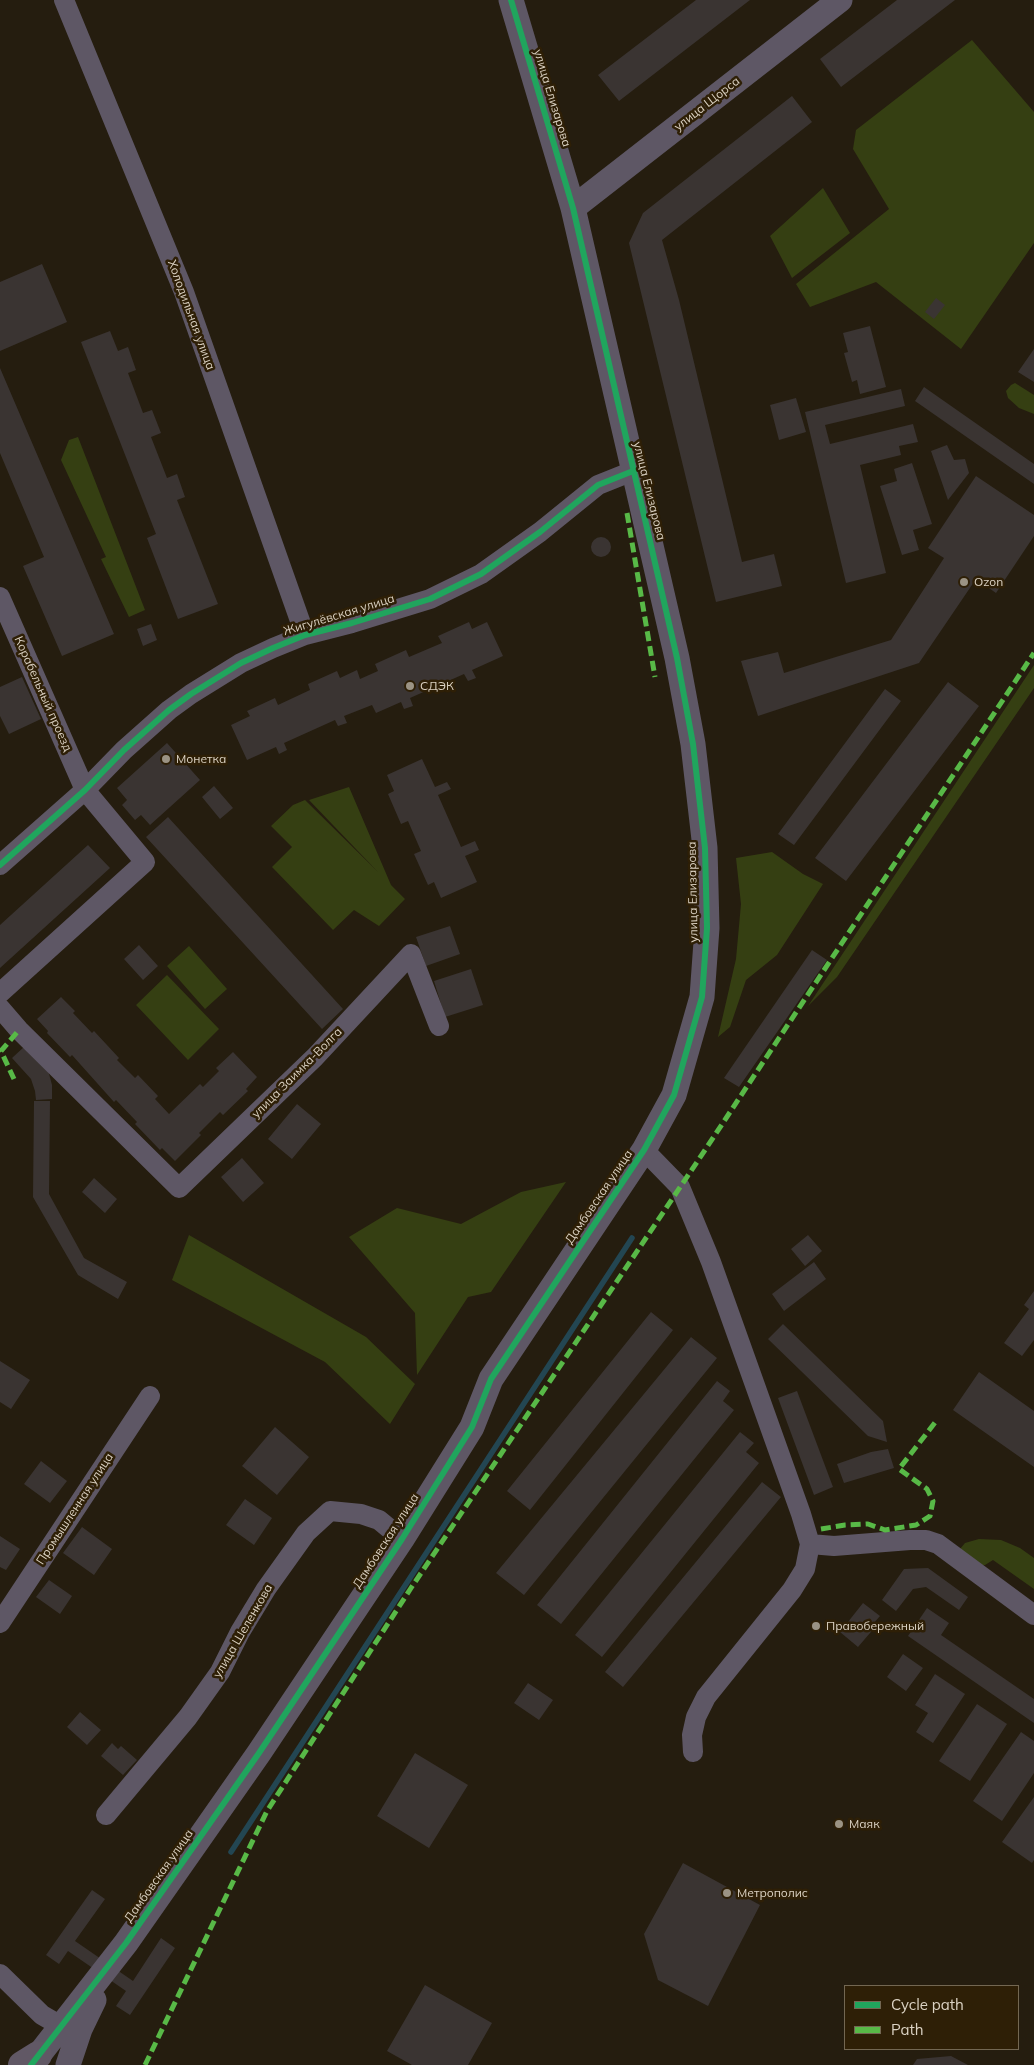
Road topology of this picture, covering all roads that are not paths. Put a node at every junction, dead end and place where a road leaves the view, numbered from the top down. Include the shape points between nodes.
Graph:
1 (64, 0) edge
2 (511, 0) edge
3 (840, 0) edge
4 (573, 208) junction
5 (633, 471) junction
6 (0, 597) edge
7 (305, 635) junction
8 (86, 790) junction
9 (0, 865) edge
10 (0, 993) edge
11 (702, 997) joint
12 (0, 1008) edge
13 (439, 1026) dead end
14 (644, 1150) junction
15 (150, 1396) dead end
16 (402, 1539) junction
17 (810, 1544) junction
18 (1034, 1616) edge
19 (0, 1623) edge
20 (692, 1752) dead end
21 (106, 1816) dead end
22 (112, 1961) junction
23 (0, 1974) edge
24 (61, 2026) junction
25 (30, 2062) edge
26 (68, 2065) edge

1 - 7 street, Холодильная улица via 184,292
2 - 4 street, улица Елизарова
3 - 4 street, улица Щорса
4 - 5 street, улица Елизарова
5 - 7 street, Жигулёвская улица via 598,485 540,532 473,578 430,599
5 - 11 street, улица Елизарова via 678,658 693,744 705,848 707,928
6 - 8 street, Корабельный проезд
7 - 8 street, Жигулёвская улица via 241,663 191,694 124,750
8 - 9 street, Жигулёвская улица
8 - 10 street, Корабельный проезд via 145,862
11 - 14 street, Дамбовская улица via 674,1095
12 - 13 street, улица Заимка-Волга via 179,1188 315,1057 411,954
14 - 16 street, Дамбовская улица via 491,1379 472,1427
14 - 17 street via 680,1187 712,1262
15 - 19 street, Промышленная улица
16 - 21 street, улица Шеленкова via 378,1520 361,1514 330,1511 306,1533 266,1589 220,1672 188,1717
16 - 22 street, Дамбовская улица via 259,1753
17 - 18 street via 834,1546 926,1540 938,1544
17 - 20 street via 805,1569 792,1590 706,1697 696,1717
22 - 24 street, Дамбовская улица
22 - 26 street via 80,2029
23 - 24 street via 42,2015
24 - 25 street, Дамбовская улица

